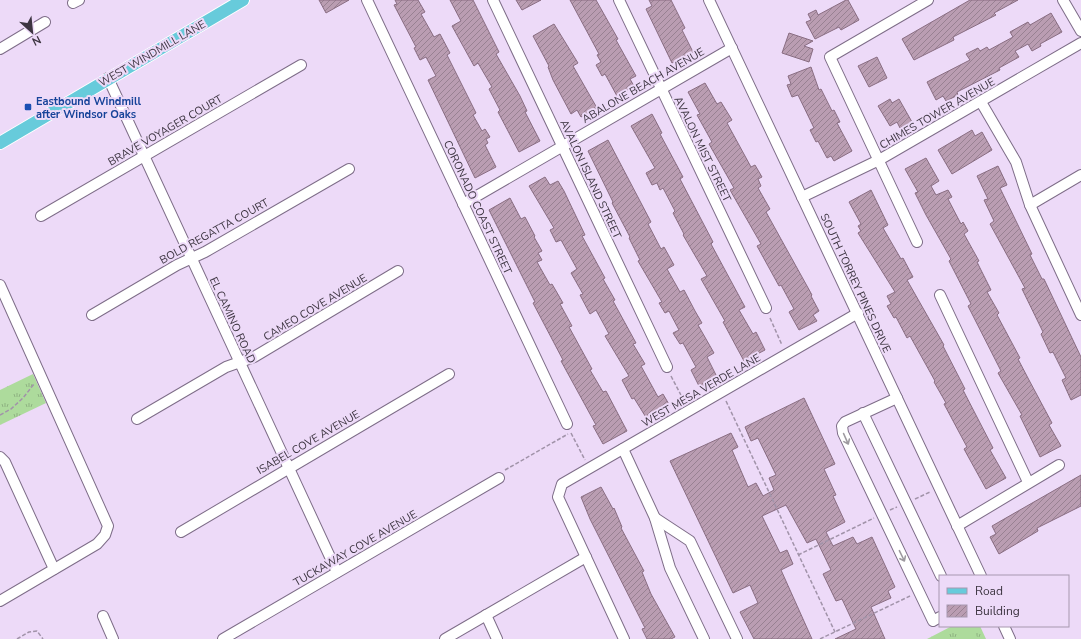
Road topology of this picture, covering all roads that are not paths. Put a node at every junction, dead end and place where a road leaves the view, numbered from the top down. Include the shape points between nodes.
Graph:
1 (243, 0) edge
2 (367, 0) edge
3 (493, 0) edge
4 (619, 0) edge
5 (709, 0) edge
6 (928, 0) edge
7 (1063, 0) edge
8 (45, 22) dead end
9 (1081, 31) edge
10 (1081, 43) edge
11 (732, 48) junction
12 (0, 49) edge
13 (301, 65) dead end
14 (108, 78) junction
15 (660, 88) junction
16 (980, 102) junction
17 (0, 143) edge
18 (562, 146) junction
19 (144, 156) junction
20 (879, 160) junction
21 (349, 169) dead end
22 (1081, 175) edge
23 (802, 198) junction
24 (463, 204) junction
25 (1030, 205) junction
26 (41, 216) dead end
27 (916, 242) dead end
28 (191, 258) junction
29 (398, 271) dead end
30 (0, 285) edge
31 (940, 295) dead end
32 (766, 308) road end
33 (1080, 310) edge
34 (858, 313) junction
35 (92, 315) dead end
36 (239, 362) junction
37 (667, 367) road end
38 (449, 374) dead end
39 (897, 398) junction
40 (863, 413) junction
41 (137, 419) dead end
42 (569, 428) road end
43 (623, 449) junction
44 (0, 457) edge
45 (1059, 465) dead end
46 (288, 468) junction
47 (499, 478) road end
48 (1028, 482) junction
49 (655, 518) junction
50 (957, 526) junction
51 (181, 532) dead end
52 (586, 558) junction
53 (54, 570) junction
54 (337, 572) junction
55 (941, 575) edge
56 (981, 575) edge
57 (0, 601) edge
58 (486, 615) junction
59 (103, 616) dead end
60 (936, 619) edge
61 (1004, 627) edge
62 (113, 639) edge
63 (223, 639) edge
64 (445, 639) edge
65 (497, 639) edge
66 (624, 639) edge
67 (704, 639) edge
68 (737, 639) edge
69 (1010, 639) edge

1 - 14 main road, WEST WINDMILL LANE
2 - 24 street, CORONADO COAST STREET
3 - 18 street, AVALON ISLAND STREET
4 - 15 street, AVALON MIST STREET
5 - 11 street, SOUTH TORREY PINES DRIVE
6 - 20 street via 830,57
7 - 9 street
8 - 12 street
10 - 16 street, CHIMES TOWER AVENUE
11 - 15 street, ABALONE BEACH AVENUE
11 - 23 street, SOUTH TORREY PINES DRIVE
13 - 19 street, BRAVE VOYAGER COURT
14 - 17 main road, WEST WINDMILL LANE
14 - 19 street, EL CAMINO ROAD
15 - 18 street, ABALONE BEACH AVENUE
15 - 32 street, AVALON MIST STREET
16 - 20 street, CHIMES TOWER AVENUE
16 - 25 street via 1016,162
18 - 24 street, ABALONE BEACH AVENUE
18 - 37 street, AVALON ISLAND STREET
19 - 26 street, BRAVE VOYAGER COURT
19 - 28 street, EL CAMINO ROAD
20 - 23 street, CHIMES TOWER AVENUE
20 - 27 street
21 - 28 street, BOLD REGATTA COURT
22 - 25 street
23 - 34 street, SOUTH TORREY PINES DRIVE
24 - 42 street, CORONADO COAST STREET
25 - 33 street
28 - 35 street, BOLD REGATTA COURT
28 - 36 street, EL CAMINO ROAD
29 - 36 street, CAMEO COVE AVENUE via 254,357
30 - 53 street via 108,526 105,535 97,544
31 - 48 street
34 - 39 street, SOUTH TORREY PINES DRIVE
34 - 43 street, WEST MESA VERDE LANE
36 - 41 street, CAMEO COVE AVENUE
36 - 46 street, EL CAMINO ROAD
38 - 46 street, ISABEL COVE AVENUE
39 - 40 street
39 - 50 street, SOUTH TORREY PINES DRIVE
40 - 55 street
40 -> 60 street via 845,422 842,426 843,433 919,592
43 - 49 street
43 - 52 street, WEST MESA VERDE LANE via 565,481 559,490 558,497
44 - 53 street via 5,462
45 - 48 street
46 - 51 street, ISABEL COVE AVENUE
46 - 54 street, EL CAMINO ROAD
47 - 54 street, TUCKAWAY COVE AVENUE
48 - 50 street
49 - 67 street via 670,568
49 - 68 street via 690,541
50 - 56 street, SOUTH TORREY PINES DRIVE
52 - 58 street
52 - 66 street
53 - 57 street
54 - 63 street, TUCKAWAY COVE AVENUE
58 - 64 street
58 - 65 street
59 - 62 street
61 - 69 street

